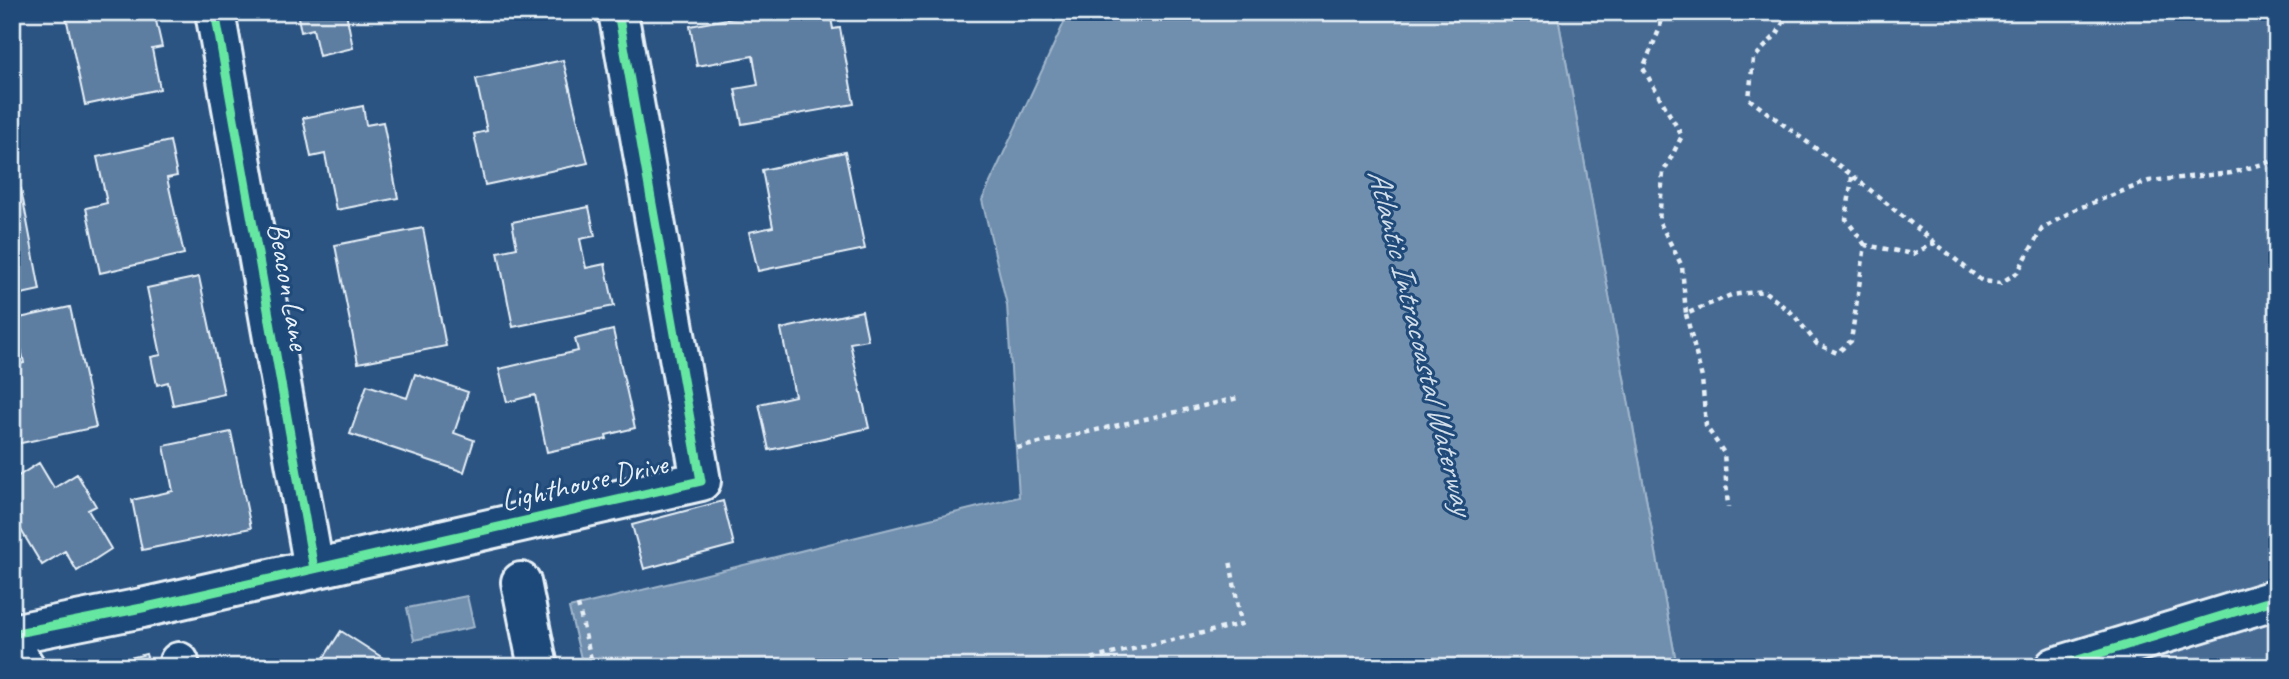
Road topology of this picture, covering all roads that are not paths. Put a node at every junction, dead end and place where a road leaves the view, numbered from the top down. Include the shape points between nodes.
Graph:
1 (215, 12) edge
2 (618, 12) edge
3 (314, 569) junction
4 (521, 582) dead end
5 (2277, 599) edge
6 (12, 634) edge
7 (12, 646) edge
8 (25, 667) edge
9 (538, 667) edge
10 (2055, 667) edge

1 - 3 street, Beacon Lane
2 - 3 street, Lighthouse Drive via 701,481
3 - 6 street, Lighthouse Drive
4 - 9 street
5 - 10 street
7 - 8 street

